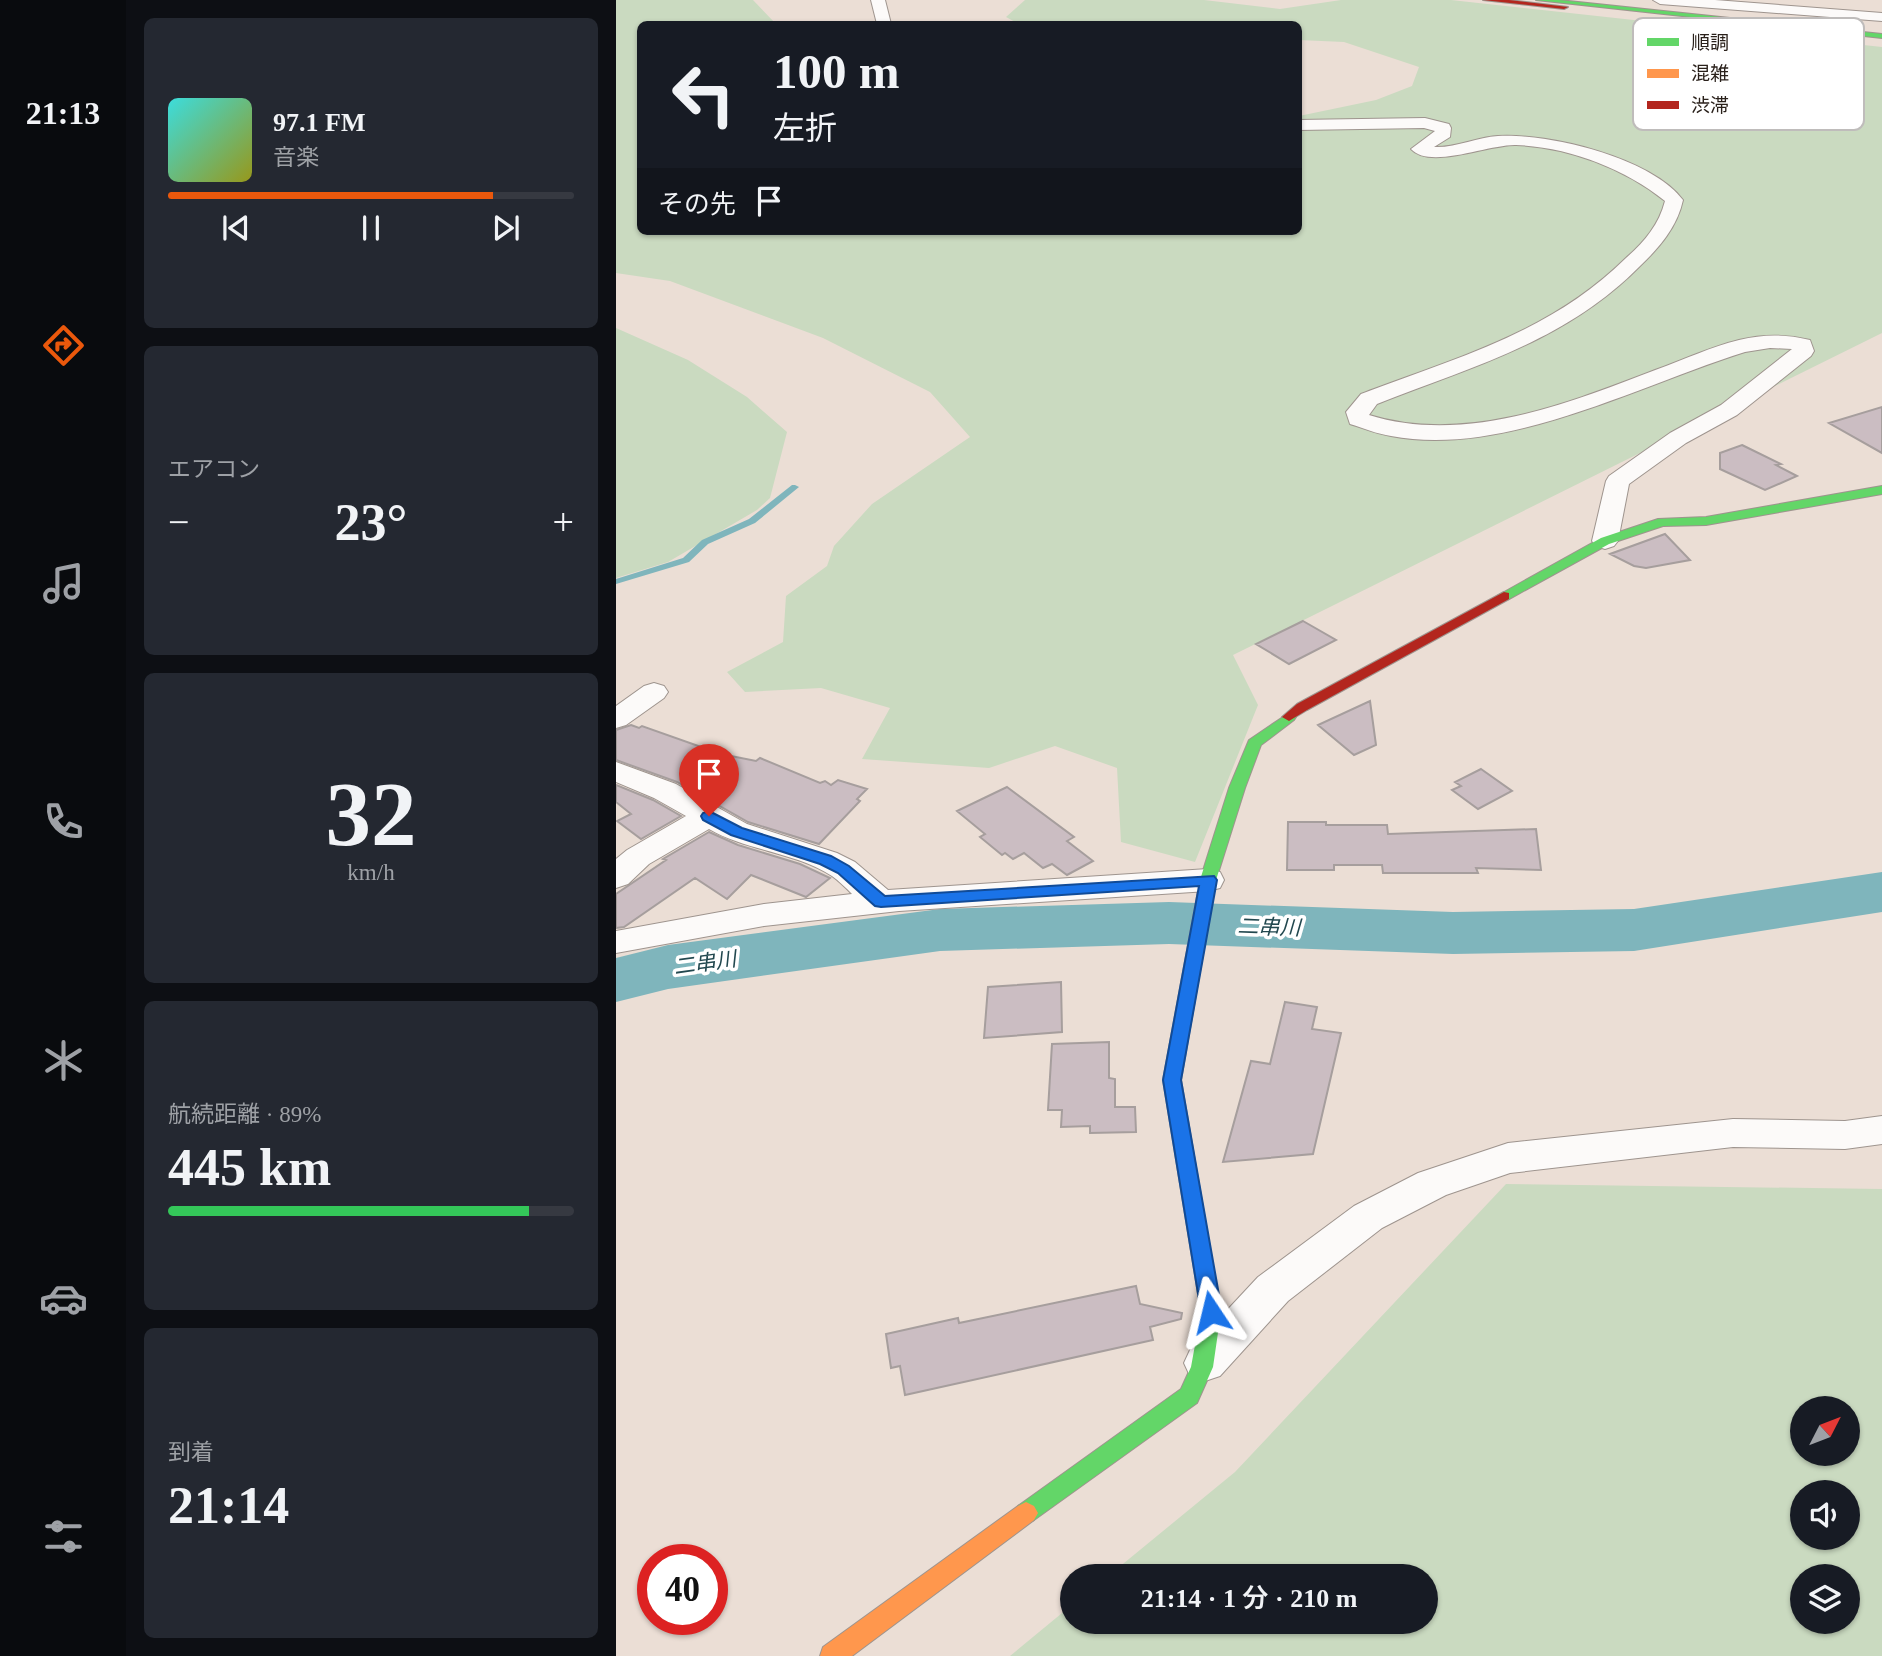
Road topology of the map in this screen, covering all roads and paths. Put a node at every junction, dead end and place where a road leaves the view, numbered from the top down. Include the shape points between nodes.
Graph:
1 (878, 0) edge
2 (1486, 0) edge
3 (1539, 0) edge
4 (1592, 0) edge
5 (1627, 0) edge
6 (1660, 0) edge
7 (1882, 17) edge
8 (1689, 18) edge
9 (1697, 18) edge
10 (1760, 18) edge
11 (1770, 18) edge
12 (883, 21) edge
13 (1864, 28) edge
14 (1882, 29) edge
15 (1864, 34) edge
16 (1882, 36) edge
17 (1302, 125) edge
18 (1882, 490) edge
19 (1605, 541) junction
20 (654, 692) dead end
21 (616, 719) edge
22 (616, 771) edge
23 (709, 816) junction
24 (616, 877) edge
25 (1208, 880) junction
26 (881, 902) junction
27 (616, 942) edge
28 (1882, 1130) edge
29 (1202, 1367) junction
30 (832, 1656) edge

1 - 12 street
2 - 8 main road
3 - 9 main road
4 - 10 main road
5 - 11 main road
6 - 7 street
13 - 14 main road
15 - 16 main road
17 - 19 street via 1425,123 1443,128 1444,133 1420,149 1438,154 1494,141 1546,143 1612,164 1661,187 1674,200 1674,211 1653,243 1616,279 1552,326 1369,399 1357,412 1358,419 1370,425 1423,434 1506,423 1594,400 1715,354 1767,340 1802,345 1803,351 1739,402 1618,481
18 - 19 main road via 1706,521 1662,522
19 - 25 main road via 1302,707 1254,743
20 - 21 street
22 - 23 street
23 - 24 street via 638,857
23 - 26 street via 736,831 826,860 844,869
25 - 26 street
25 - 29 main road via 1172,1080 1211,1312
26 - 27 street via 764,915
28 - 29 street via 1845,1135 1733,1133 1508,1158 1432,1184 1368,1217 1273,1289
29 - 30 main road via 1189,1396

